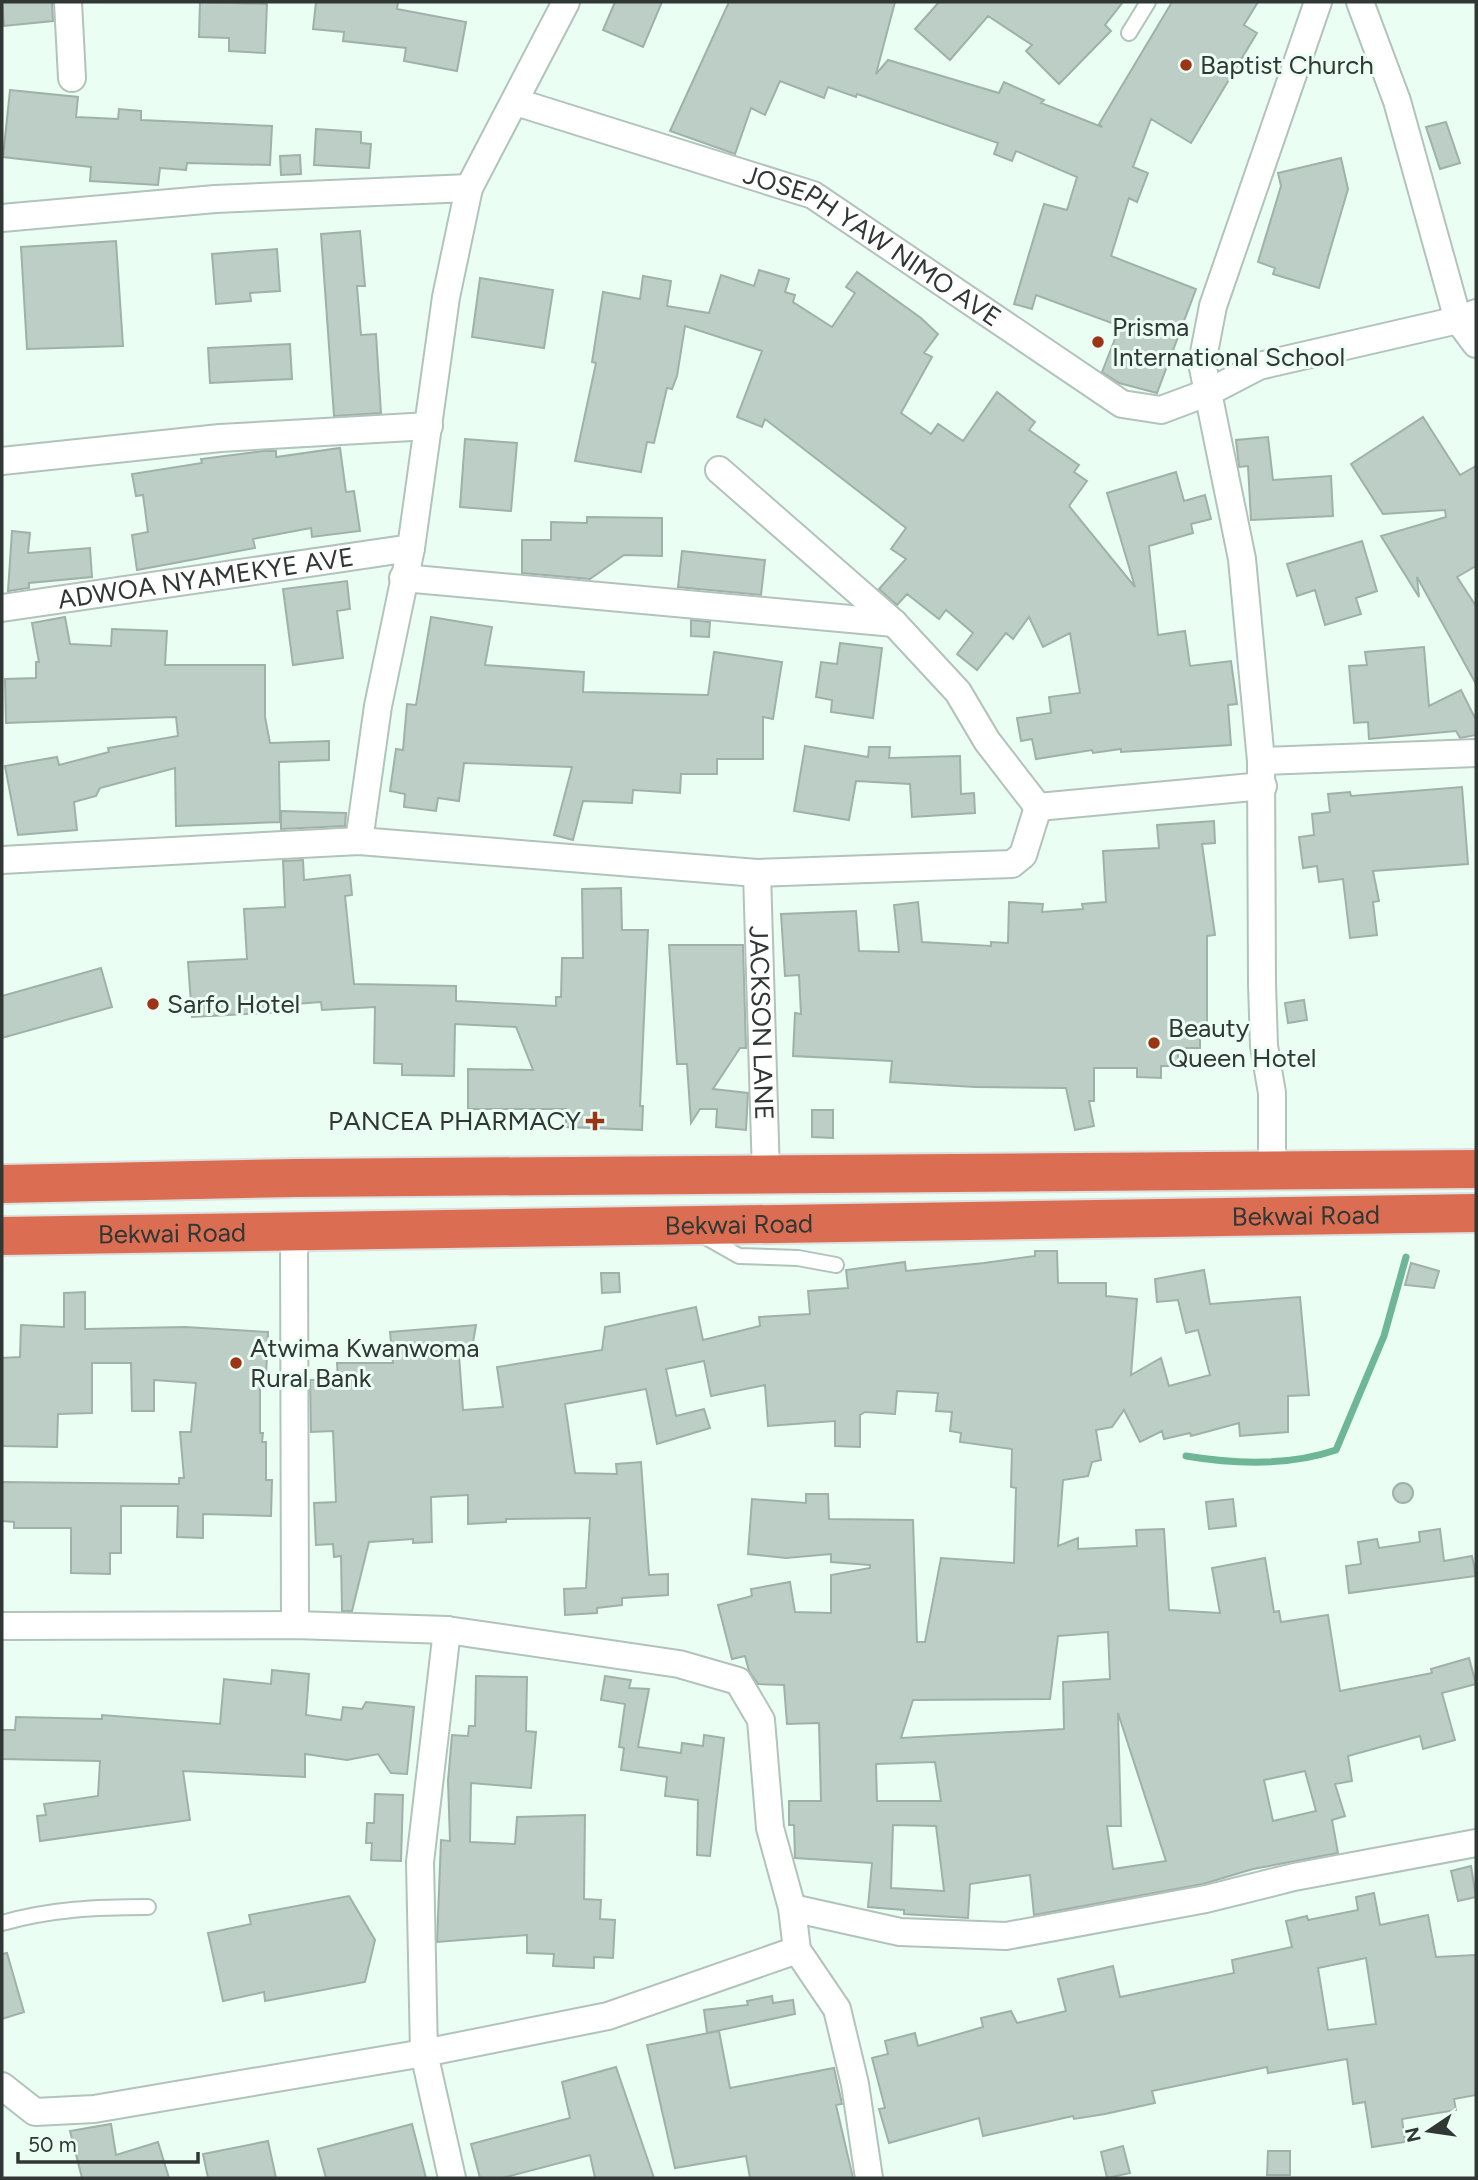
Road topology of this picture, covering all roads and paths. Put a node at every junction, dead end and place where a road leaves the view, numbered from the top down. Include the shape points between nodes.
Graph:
1 (68, 2) edge
2 (566, 2) edge
3 (1148, 2) edge
4 (1318, 2) edge
5 (1360, 2) edge
6 (1129, 33) dead end
7 (72, 78) dead end
8 (516, 102) junction
9 (469, 188) junction
10 (2, 218) edge
11 (1467, 317) edge
12 (1476, 344) edge
13 (1209, 392) junction
14 (429, 426) junction
15 (2, 461) edge
16 (719, 470) dead end
17 (411, 548) junction
18 (403, 578) junction
19 (2, 608) edge
20 (894, 623) junction
21 (1476, 753) edge
22 (1262, 773) junction
23 (1038, 807) junction
24 (359, 841) junction
25 (2, 860) edge
26 (757, 873) junction
27 (1476, 1169) edge
28 (1272, 1170) junction
29 (1347, 1170) junction
30 (766, 1175) junction
31 (2, 1184) edge
32 (1476, 1213) edge
33 (1346, 1215) junction
34 (687, 1227) junction
35 (294, 1229) junction
36 (2, 1236) edge
37 (836, 1265) dead end
38 (295, 1625) junction
39 (2, 1626) edge
40 (447, 1630) junction
41 (1476, 1843) edge
42 (148, 1907) dead end
43 (792, 1908) junction
44 (2, 1923) edge
45 (797, 1950) junction
46 (424, 2053) junction
47 (2, 2086) edge
48 (452, 2178) edge
49 (869, 2178) edge

1 - 7 street
2 - 8 street
3 - 6 lane
4 - 13 street via 1213,306 1202,363
5 - 11 street
8 - 9 street
8 - 13 street, JOSEPH YAW NIMO AVE via 813,195 1122,404 1161,410
9 - 10 street via 215,199
9 - 14 street via 446,297
11 - 12 street
11 - 13 street, JOSEPH YAW NIMO AVE via 1259,366
13 - 22 street via 1242,559
14 - 15 street via 220,438
14 - 17 street
16 - 20 street
17 - 18 street
17 - 19 street, ADWOA NYAMEKYE AVE
18 - 20 street
18 - 24 street via 378,706
20 - 23 street via 958,692 987,741
21 - 22 street
22 - 23 street
22 - 28 street via 1262,984 1264,1046 1272,1093
23 - 26 street via 1023,855 1012,864
24 - 25 street
24 - 26 street
26 - 30 street, JACKSON LANE
27 - 29 highway, Bekwai Road
28 - 29 highway, Bekwai Road
28 - 30 highway, Bekwai Road
29 - 33 highway
30 - 31 highway, Bekwai Road
32 - 33 highway, Bekwai Road
33 - 34 highway, Bekwai Road
34 - 35 highway, Bekwai Road
34 - 37 lane via 739,1256
35 - 36 highway, Bekwai Road
35 - 38 street
38 - 39 street
38 - 40 street
40 - 43 street via 679,1664 738,1681 761,1720 770,1828
40 - 46 street via 420,1862
41 - 43 street via 1006,1936 900,1932
42 - 44 lane via 40,1912
43 - 45 street
45 - 46 street via 608,2016
45 - 49 street via 837,2009 855,2084
46 - 47 street via 94,2109 35,2112
46 - 48 street

